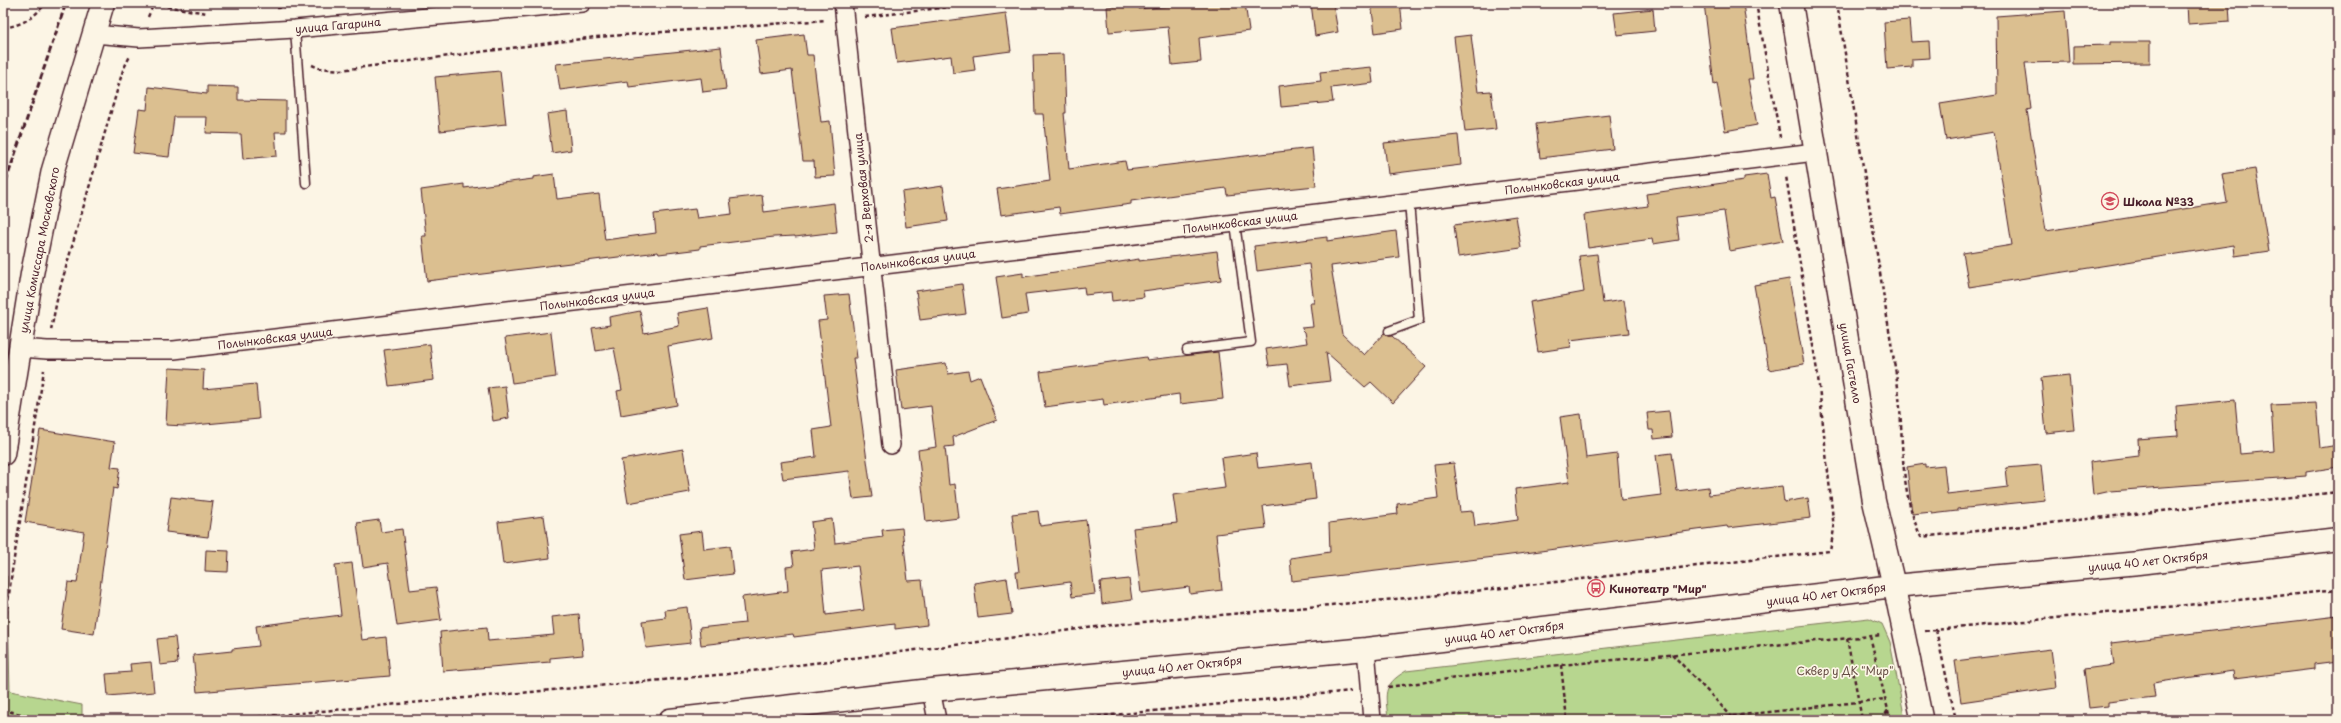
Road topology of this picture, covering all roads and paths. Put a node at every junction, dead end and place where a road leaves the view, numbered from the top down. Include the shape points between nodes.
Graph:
1 (46, 3) edge
2 (104, 3) edge
3 (123, 3) edge
4 (314, 3) edge
5 (582, 3) edge
6 (982, 3) edge
7 (1756, 3) edge
8 (1791, 3) edge
9 (1837, 3) edge
10 (154, 4) edge
11 (552, 4) edge
12 (270, 10) dead end
13 (844, 11) edge
14 (215, 14) dead end
15 (3, 28) edge
16 (296, 29) junction
17 (94, 34) junction
18 (139, 38) junction
19 (305, 61) dead end
20 (1815, 152) junction
21 (1783, 155) junction
22 (306, 183) dead end
23 (1409, 202) junction
24 (1235, 223) junction
25 (871, 266) junction
26 (1389, 331) dead end
27 (21, 348) junction
28 (47, 350) junction
29 (1187, 350) dead end
30 (891, 445) dead end
31 (3, 454) edge
32 (2338, 492) edge
33 (2338, 539) edge
34 (1894, 586) junction
35 (2338, 590) edge
36 (1936, 630) junction
37 (1905, 633) junction
38 (1870, 636) junction
39 (1847, 638) junction
40 (3, 642) edge
41 (1366, 649) junction
42 (1672, 653) junction
43 (1561, 665) junction
44 (1370, 689) junction
45 (931, 690) junction
46 (1885, 699) junction
47 (1859, 703) junction
48 (3, 710) edge
49 (1888, 710) junction
50 (1732, 716) junction
51 (47, 720) edge
52 (224, 720) edge
53 (670, 720) edge
54 (937, 720) edge
55 (1063, 720) edge
56 (1372, 720) edge
57 (1567, 720) edge
58 (1698, 720) edge
59 (1735, 720) edge
60 (1862, 720) edge
61 (1882, 720) edge
62 (1890, 720) edge
63 (1922, 720) edge
64 (1956, 720) edge

1 - 15 path via 24,23
2 - 17 main road, улица Комиссара Московского
3 - 10 path
4 - 12 path
5 - 11 street, улица Гагарина
6 - 13 path
7 - 21 path
8 - 20 main road, улица Гастелло
9 - 32 path via 1897,382 1902,454 1910,514 1920,537
10 - 14 path
10 - 18 path
11 - 16 street, улица Гагарина
13 - 19 path via 596,37 340,70 319,68
13 - 25 street, 2-я Верховая улица
16 - 18 street, улица Гагарина
16 - 22 lane
17 - 18 street, улица Гагарина
17 - 27 main road, улица Комиссара Московского via 53,170 32,274
18 - 28 path via 123,70 58,295
20 - 21 street, Полынковская улица
20 - 34 main road, улица Гастелло via 1874,501
21 - 23 street, Полынковская улица
21 - 52 path via 1818,377 1834,529 1830,551 1440,595 1111,625 728,674
23 - 24 street, Полынковская улица
23 - 26 lane via 1419,320
24 - 25 street, Полынковская улица
24 - 29 lane via 1251,342
25 - 28 street, Полынковская улица via 174,350
25 - 30 street, 2-я Верховая улица
27 - 28 street, Полынковская улица
27 - 31 main road, улица Комиссара Московского
28 - 40 path
33 - 34 main road, улица 40 лет Октября via 2139,563
34 - 37 street, улица Гастелло
34 - 41 main road, улица 40 лет Октября
35 - 36 path
36 - 37 path
36 - 64 path
37 - 38 path
37 - 63 street, улица Гастелло
38 - 39 path
38 - 46 path
39 - 42 path
39 - 47 path
41 - 44 street
41 - 45 main road, улица 40 лет Октября
42 - 43 path
42 - 50 path
43 - 44 path
43 - 57 path
44 - 55 path
44 - 56 street
45 - 53 main road, улица 40 лет Октября
45 - 54 street
46 - 47 path
46 - 49 path
47 - 50 path
47 - 60 path
48 - 51 path
49 - 61 path
49 - 62 path
50 - 58 path
50 - 59 path

